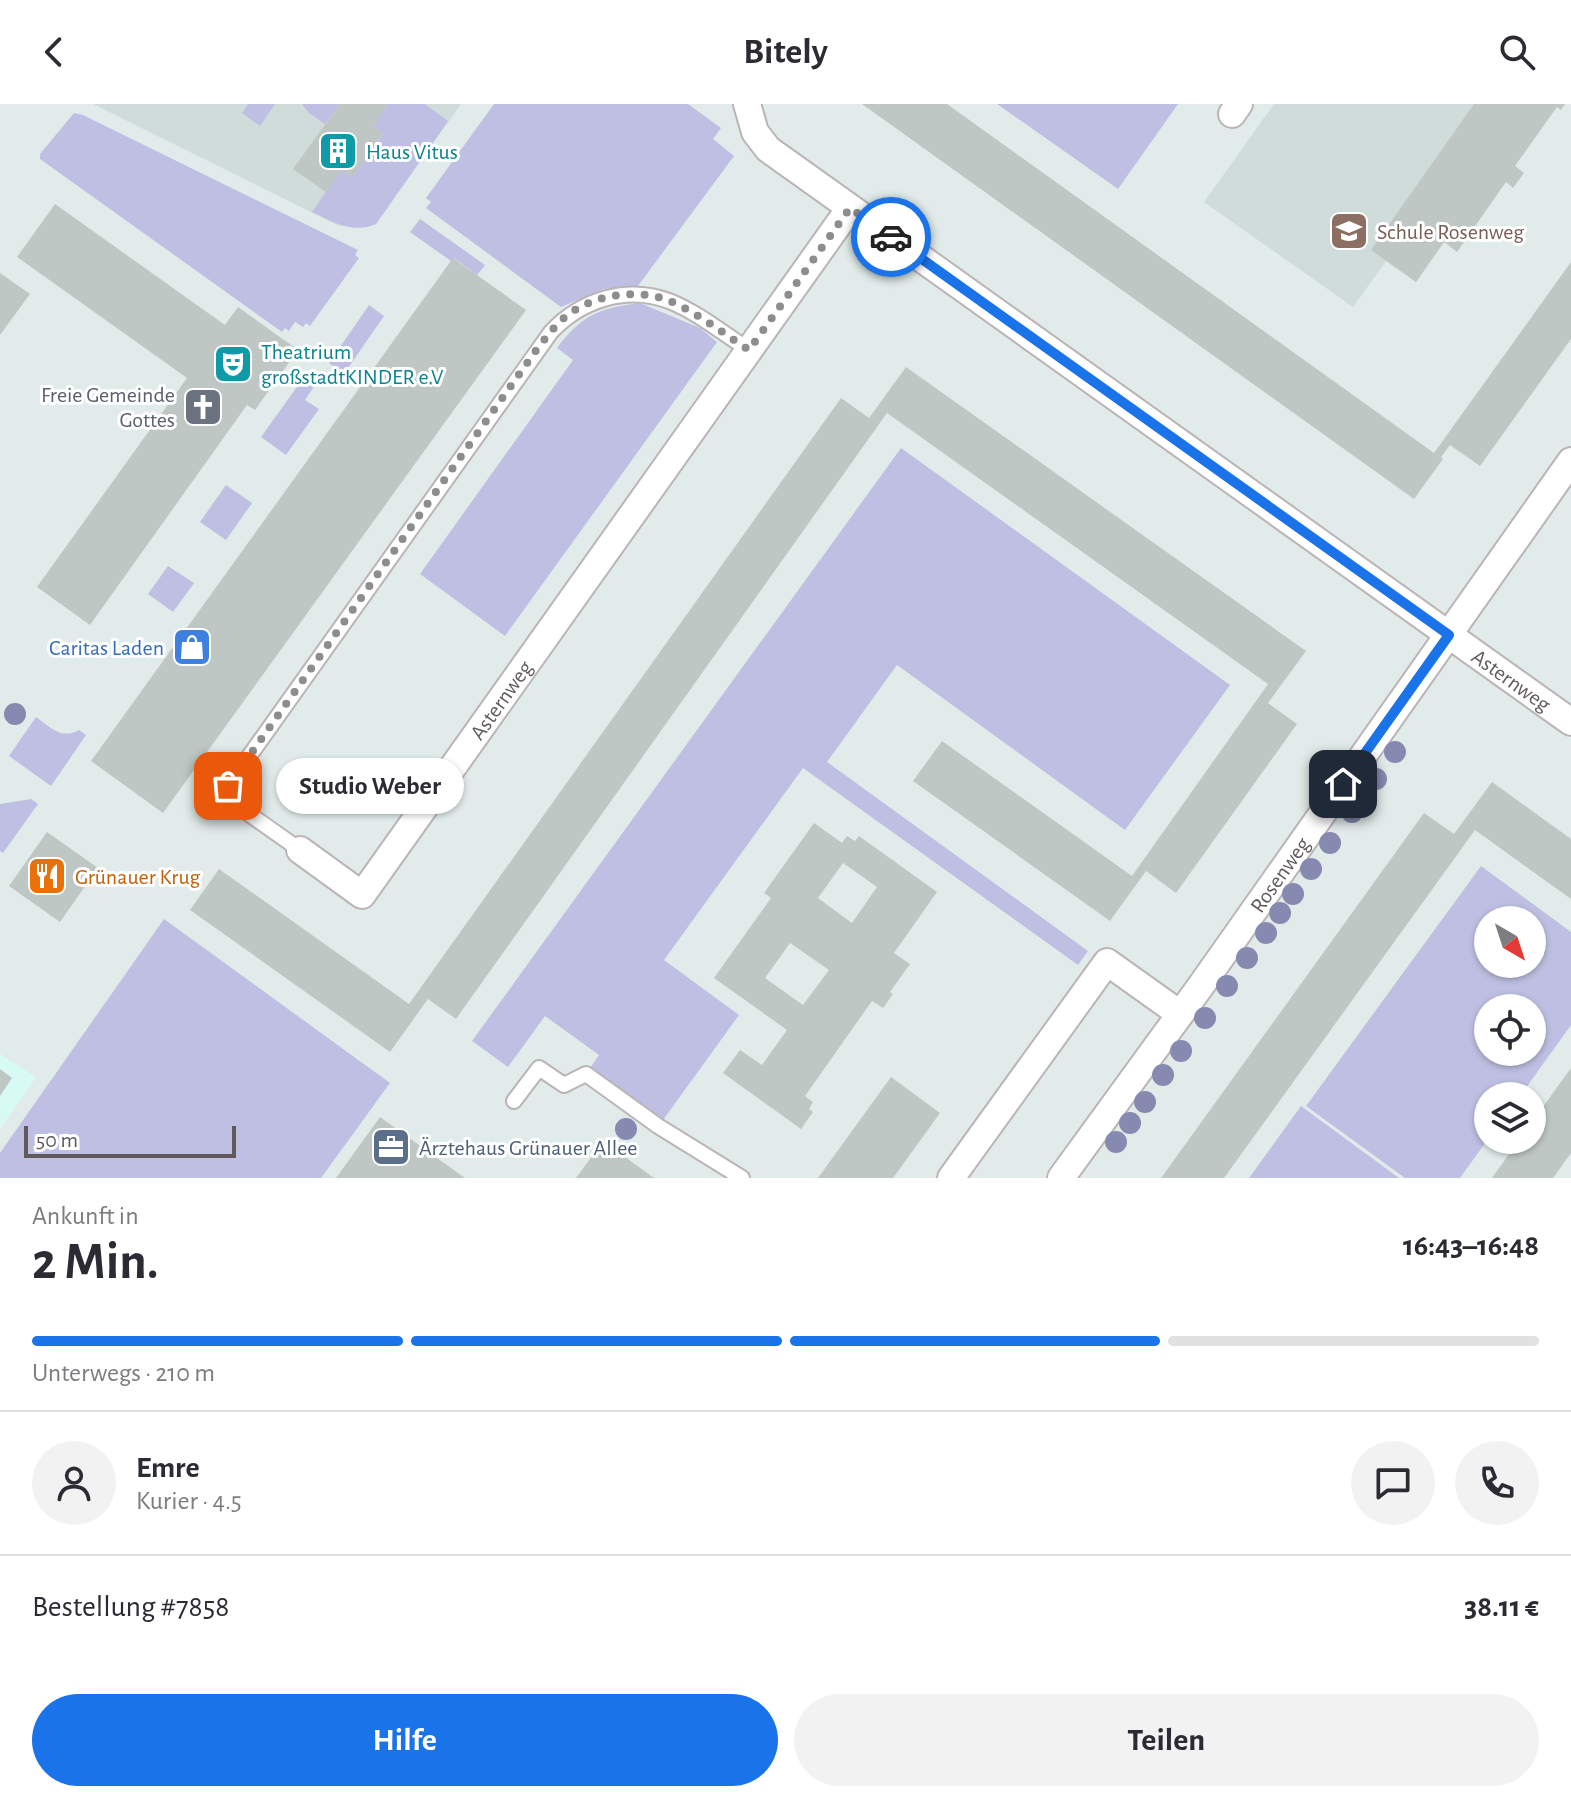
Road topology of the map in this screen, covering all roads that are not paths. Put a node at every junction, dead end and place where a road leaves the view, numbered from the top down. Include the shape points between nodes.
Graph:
1 (747, 104) edge
2 (850, 208) junction
3 (749, 350) junction
4 (1571, 461) edge
5 (1449, 635) junction
6 (1571, 722) edge
7 (300, 850) joint
8 (1180, 1014) junction
9 (514, 1101) dead end
10 (742, 1178) edge
11 (951, 1178) edge
12 (1061, 1178) edge

1 - 2 street via 761,142
2 - 3 street, Asternweg
2 - 5 street, Asternweg
3 - 7 street, Asternweg via 362,895
3 - 7 lane, Asternweg via 670,301 640,294 586,304 551,332 228,786 226,793 235,804
4 - 5 street, Rosenweg
5 - 6 street, Asternweg
5 - 8 street, Rosenweg
8 - 11 street via 1107,962
8 - 12 street, Rosenweg
9 - 10 lane via 539,1068 564,1085 586,1074

